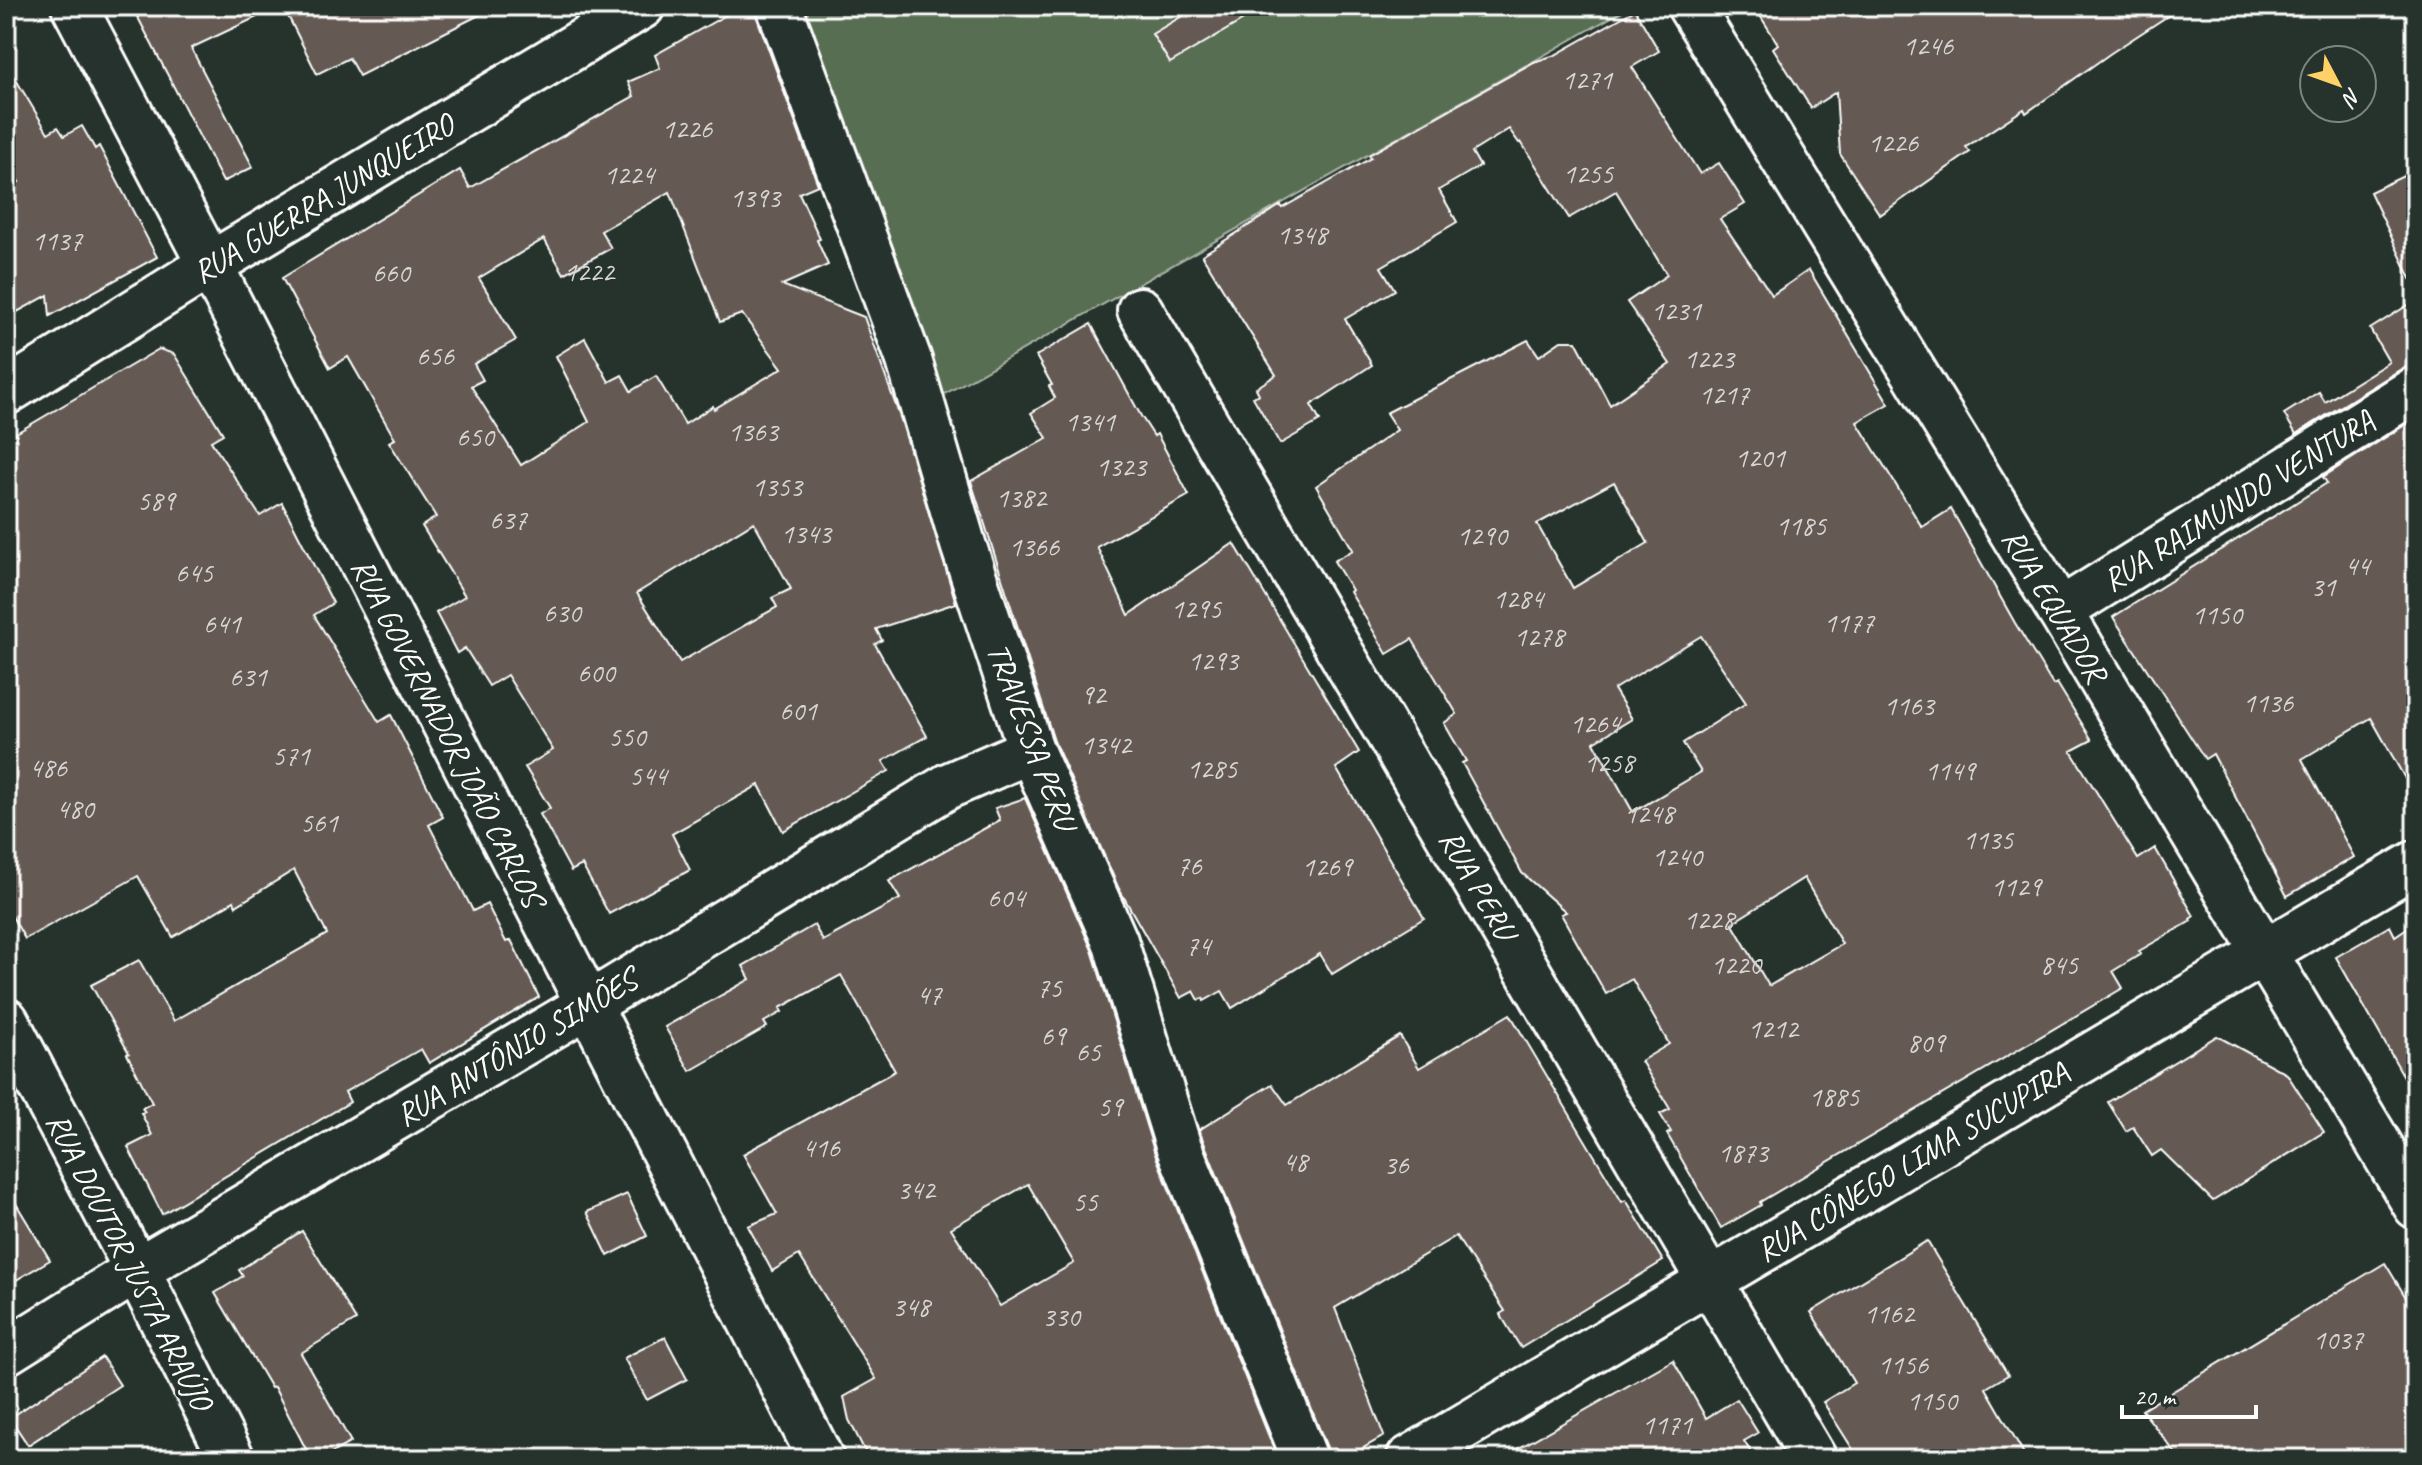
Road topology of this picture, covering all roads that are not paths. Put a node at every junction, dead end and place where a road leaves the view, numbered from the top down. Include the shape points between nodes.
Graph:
1 (74, 6) edge
2 (642, 6) edge
3 (779, 6) edge
4 (1690, 6) edge
5 (210, 265) junction
6 (1140, 310) dead end
7 (2416, 389) edge
8 (6, 392) edge
9 (2060, 611) junction
10 (1031, 750) junction
11 (2416, 863) edge
12 (2263, 953) junction
13 (588, 1005) junction
14 (6, 1021) edge
15 (2416, 1206) edge
16 (137, 1270) junction
17 (1711, 1280) junction
18 (6, 1352) edge
19 (232, 1459) edge
20 (821, 1459) edge
21 (1305, 1459) edge
22 (1409, 1459) edge
23 (1814, 1459) edge

1 - 5 street, RUA GOVERNADOR JOÃO CARLOS
2 - 5 street, RUA GUERRA JUNQUEIRO
3 - 10 street, TRAVESSA PERU via 909,360
4 - 9 street, RUA EQUADOR
5 - 8 street, RUA GUERRA JUNQUEIRO
5 - 13 street, RUA GOVERNADOR JOÃO CARLOS
6 - 17 street, RUA PERU
7 - 9 street, RUA RAIMUNDO VENTURA
9 - 12 street, RUA EQUADOR
10 - 13 street, RUA ANTÔNIO SIMÕES via 948,786
10 - 21 street, TRAVESSA PERU via 1115,941 1178,1145
11 - 12 street, RUA CÔNEGO LIMA SUCUPIRA
12 - 15 street, RUA EQUADOR
12 - 17 street, RUA CÔNEGO LIMA SUCUPIRA
13 - 16 street, RUA ANTÔNIO SIMÕES
13 - 20 street, RUA GOVERNADOR JOÃO CARLOS
14 - 16 street, RUA DOUTOR JUSTA ARAÚJO
16 - 18 street, RUA ANTÔNIO SIMÕES
16 - 19 street, RUA DOUTOR JUSTA ARAÚJO
17 - 22 street, RUA CÔNEGO LIMA SUCUPIRA
17 - 23 street, RUA PERU

